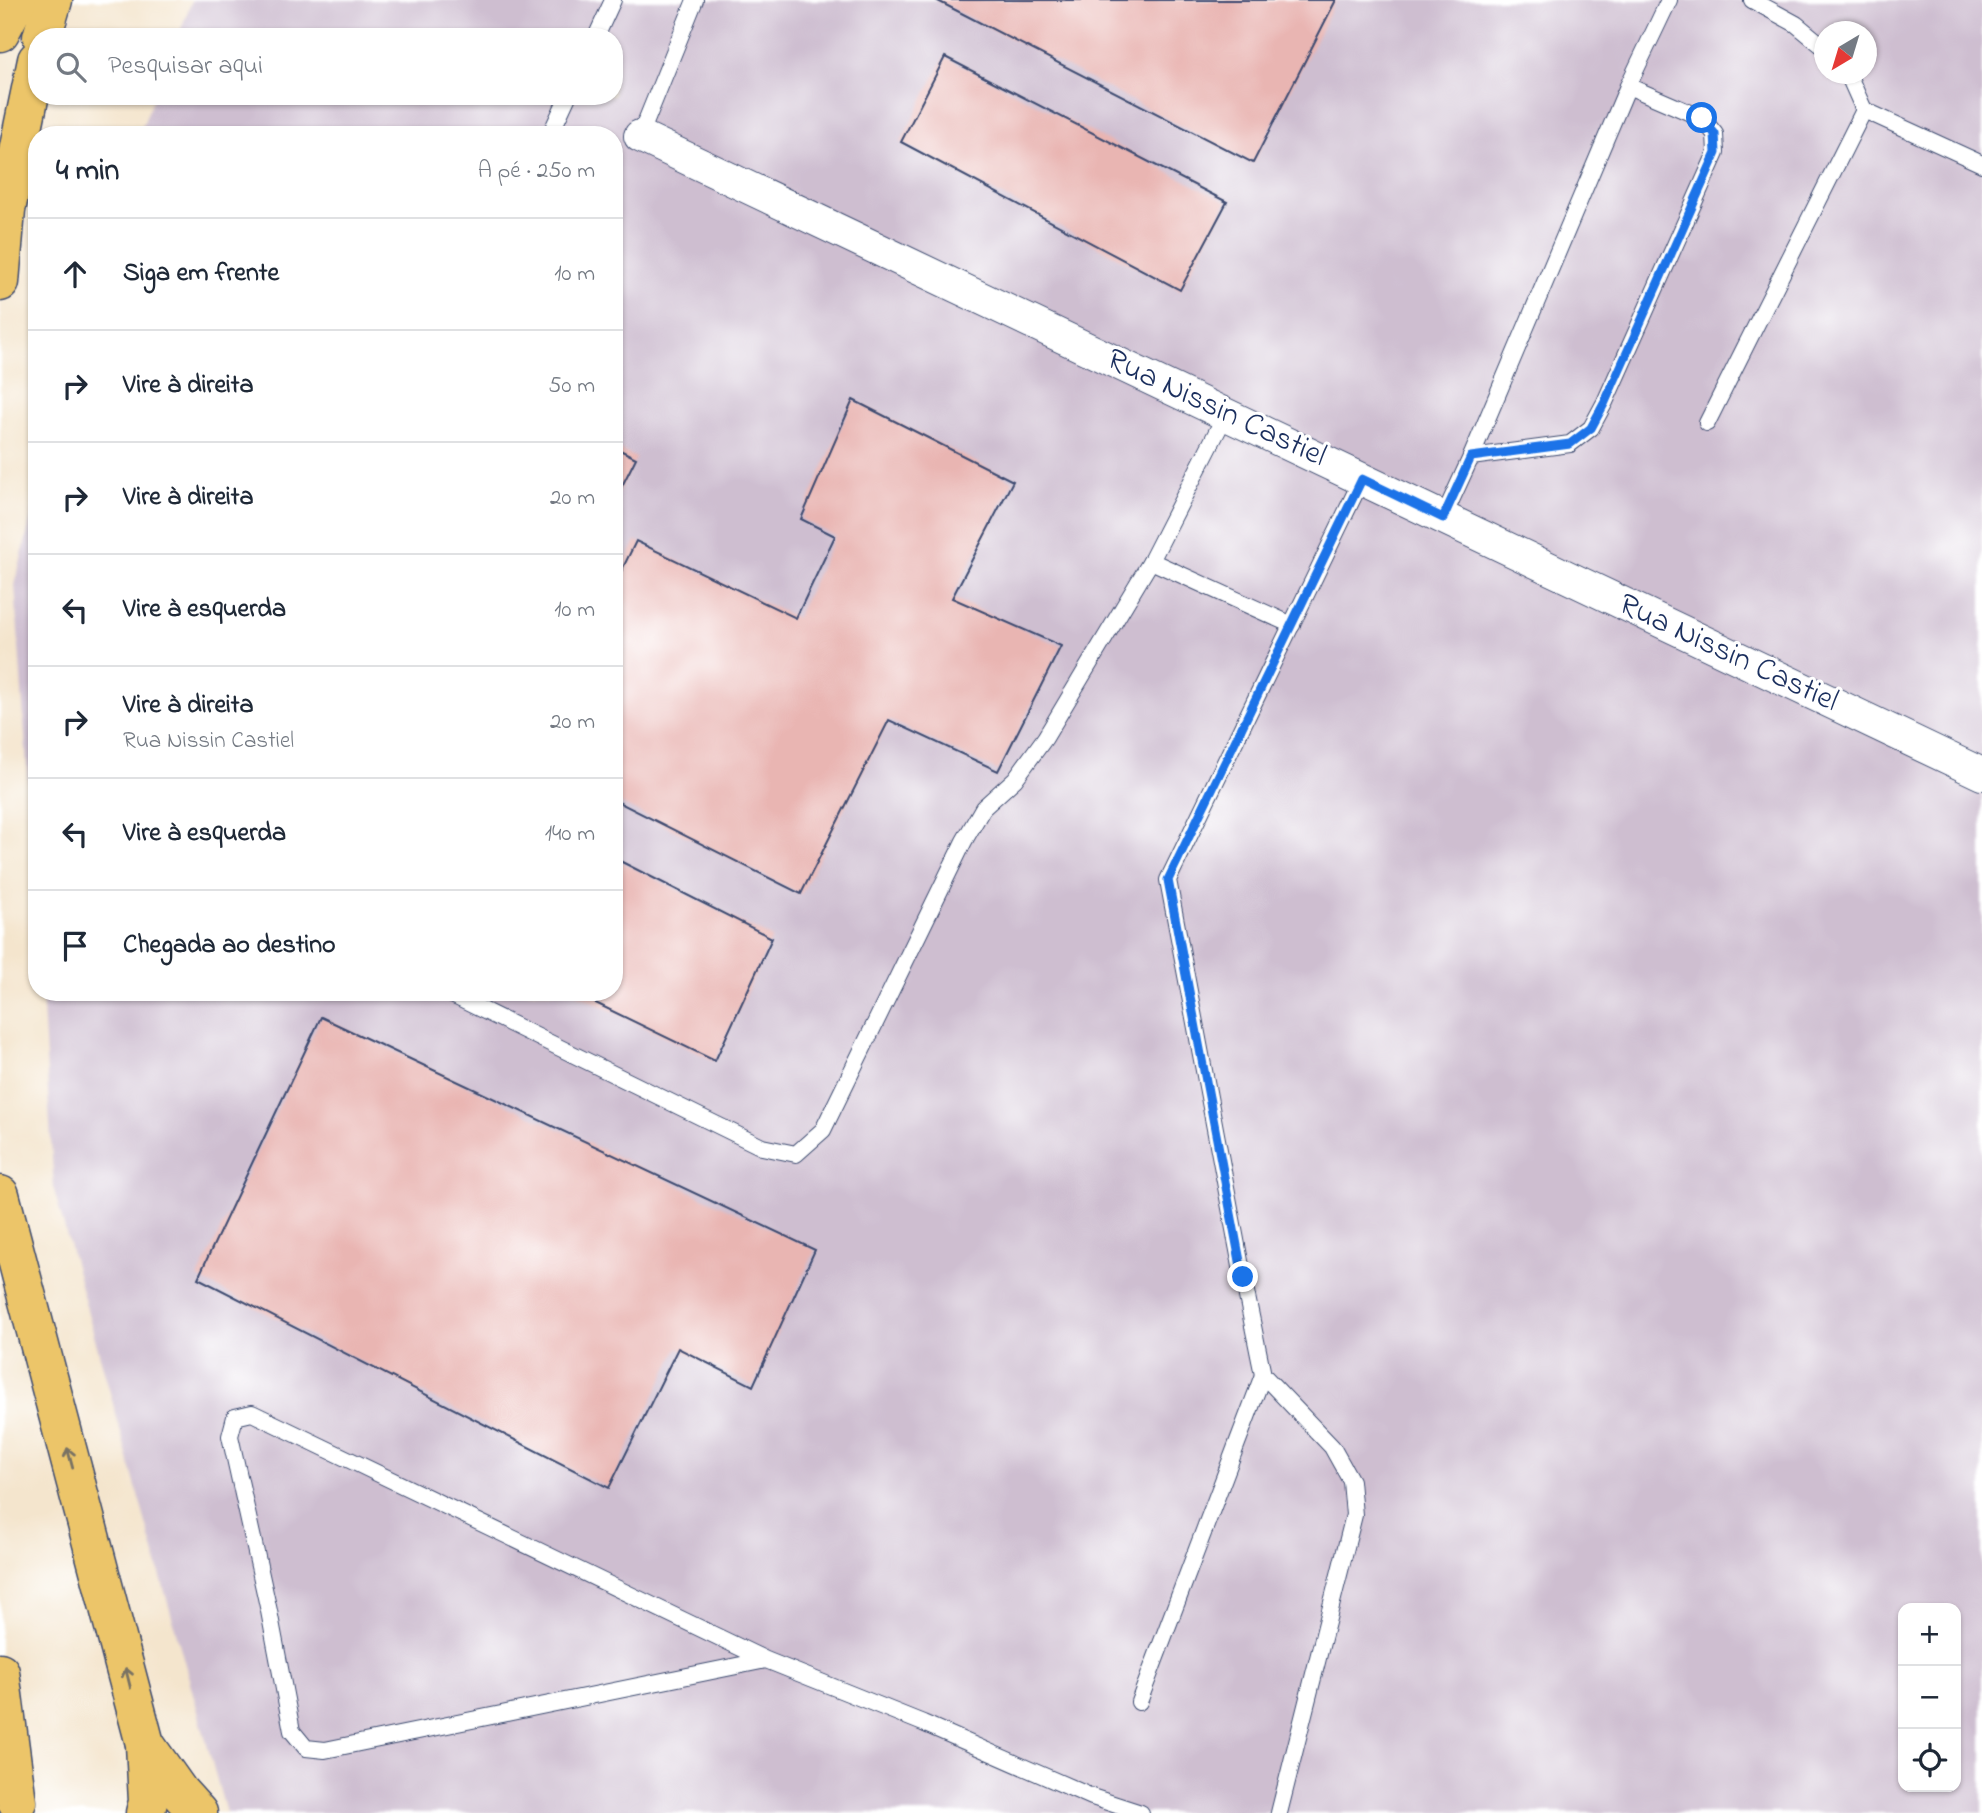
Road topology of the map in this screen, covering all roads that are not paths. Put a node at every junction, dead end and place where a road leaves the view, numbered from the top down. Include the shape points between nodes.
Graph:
1 (17, 0) edge
2 (53, 0) edge
3 (613, 0) edge
4 (695, 0) edge
5 (1669, 0) edge
6 (1752, 0) edge
7 (44, 28) edge
8 (600, 28) edge
9 (0, 32) edge
10 (1814, 39) edge
11 (1852, 84) edge
12 (1628, 86) junction
13 (28, 104) edge
14 (564, 105) edge
15 (1864, 110) junction
16 (554, 126) edge
17 (640, 135) joint
18 (1982, 164) edge
19 (0, 282) edge
20 (1226, 414) junction
21 (1707, 423) dead end
22 (1471, 457) junction
23 (1362, 479) junction
24 (1443, 518) junction
25 (1151, 561) junction
26 (1292, 625) junction
27 (1982, 774) edge
28 (464, 1001) edge
29 (0, 1195) edge
30 (1263, 1375) junction
31 (766, 1660) junction
32 (0, 1672) edge
33 (1139, 1702) dead end
34 (145, 1744) junction
35 (0, 1749) edge
36 (19, 1807) edge
37 (145, 1813) edge
38 (198, 1813) edge
39 (1141, 1813) edge
40 (1279, 1813) edge

1 - 9 main road
2 - 7 main road
3 - 8 lane
4 - 17 lane
5 - 12 lane
6 - 10 lane
11 - 15 lane
12 - 22 lane
12 - 22 lane via 1702,118 1715,134 1716,153 1591,428 1570,444
13 - 19 main road via 6,210
14 - 16 lane
15 - 18 lane
15 - 21 lane
17 - 20 street, Rua Nissin Castiel
20 - 23 street, Rua Nissin Castiel
20 - 25 lane
22 - 24 lane
23 - 24 street, Rua Nissin Castiel
23 - 26 lane
24 - 27 street, Rua Nissin Castiel
25 - 26 lane
25 - 28 lane via 1045,738 1015,779 983,808 823,1130 796,1154 762,1147
26 - 30 lane via 1168,880
34 -> 29 main road
30 - 33 lane
30 - 40 lane via 1332,1447 1351,1481 1354,1515
31 - 31 lane via 325,1750 306,1748 292,1731 230,1436 234,1416 252,1413
31 - 39 lane via 1092,1797
32 - 36 main road
34 - 37 main road
34 - 38 main road
35 - 36 main road

